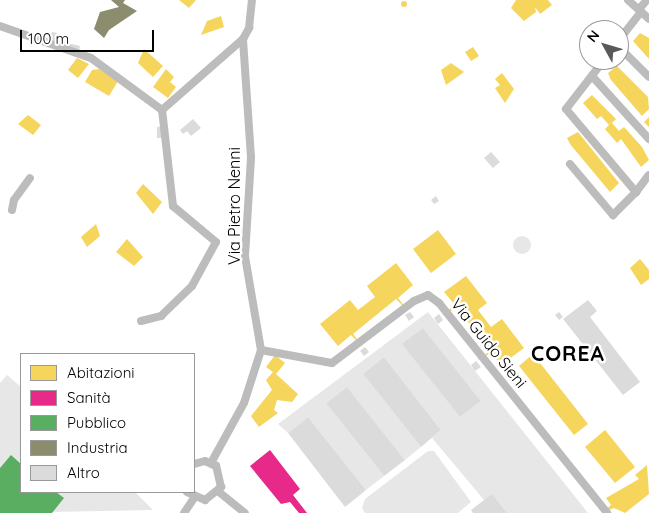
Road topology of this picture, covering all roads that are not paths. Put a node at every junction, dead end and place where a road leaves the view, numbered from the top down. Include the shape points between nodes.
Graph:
1 (252, 0) edge
2 (628, 0) edge
3 (647, 0) edge
4 (640, 10) junction
5 (649, 18) edge
6 (0, 26) edge
7 (629, 26) edge
8 (243, 39) junction
9 (629, 56) edge
10 (596, 70) edge
11 (592, 76) junction
12 (649, 77) edge
13 (162, 110) junction
14 (649, 139) edge
15 (570, 164) dead end
16 (649, 175) edge
17 (30, 178) dead end
18 (636, 192) junction
19 (12, 210) dead end
20 (141, 321) dead end
21 (261, 350) junction
22 (211, 463) junction
23 (195, 464) edge
24 (219, 492) junction
25 (188, 493) edge
26 (194, 498) junction
27 (184, 513) edge
28 (246, 513) edge
29 (607, 513) edge

1 - 8 street, Via Pietro Nenni via 250,28
2 - 4 street
3 - 4 street
4 - 5 street
4 - 7 street
6 - 13 street via 92,58
8 - 13 street
8 - 21 street, Via Pietro Nenni via 251,157 245,256
9 - 12 street
10 - 11 street
11 - 14 street
11 - 18 street via 566,109
13 - 20 street via 173,206 216,242 192,286 161,316
15 - 18 street via 613,215
16 - 18 street
17 - 19 street via 14,200
21 - 22 street, Via Pietro Nenni via 244,403
21 - 29 street, Via Guido Sieni via 332,363 414,300 428,295 439,303
22 - 23 street
22 - 24 street via 222,476
24 - 26 street via 210,499
24 - 28 street
25 - 26 street
26 - 27 street

